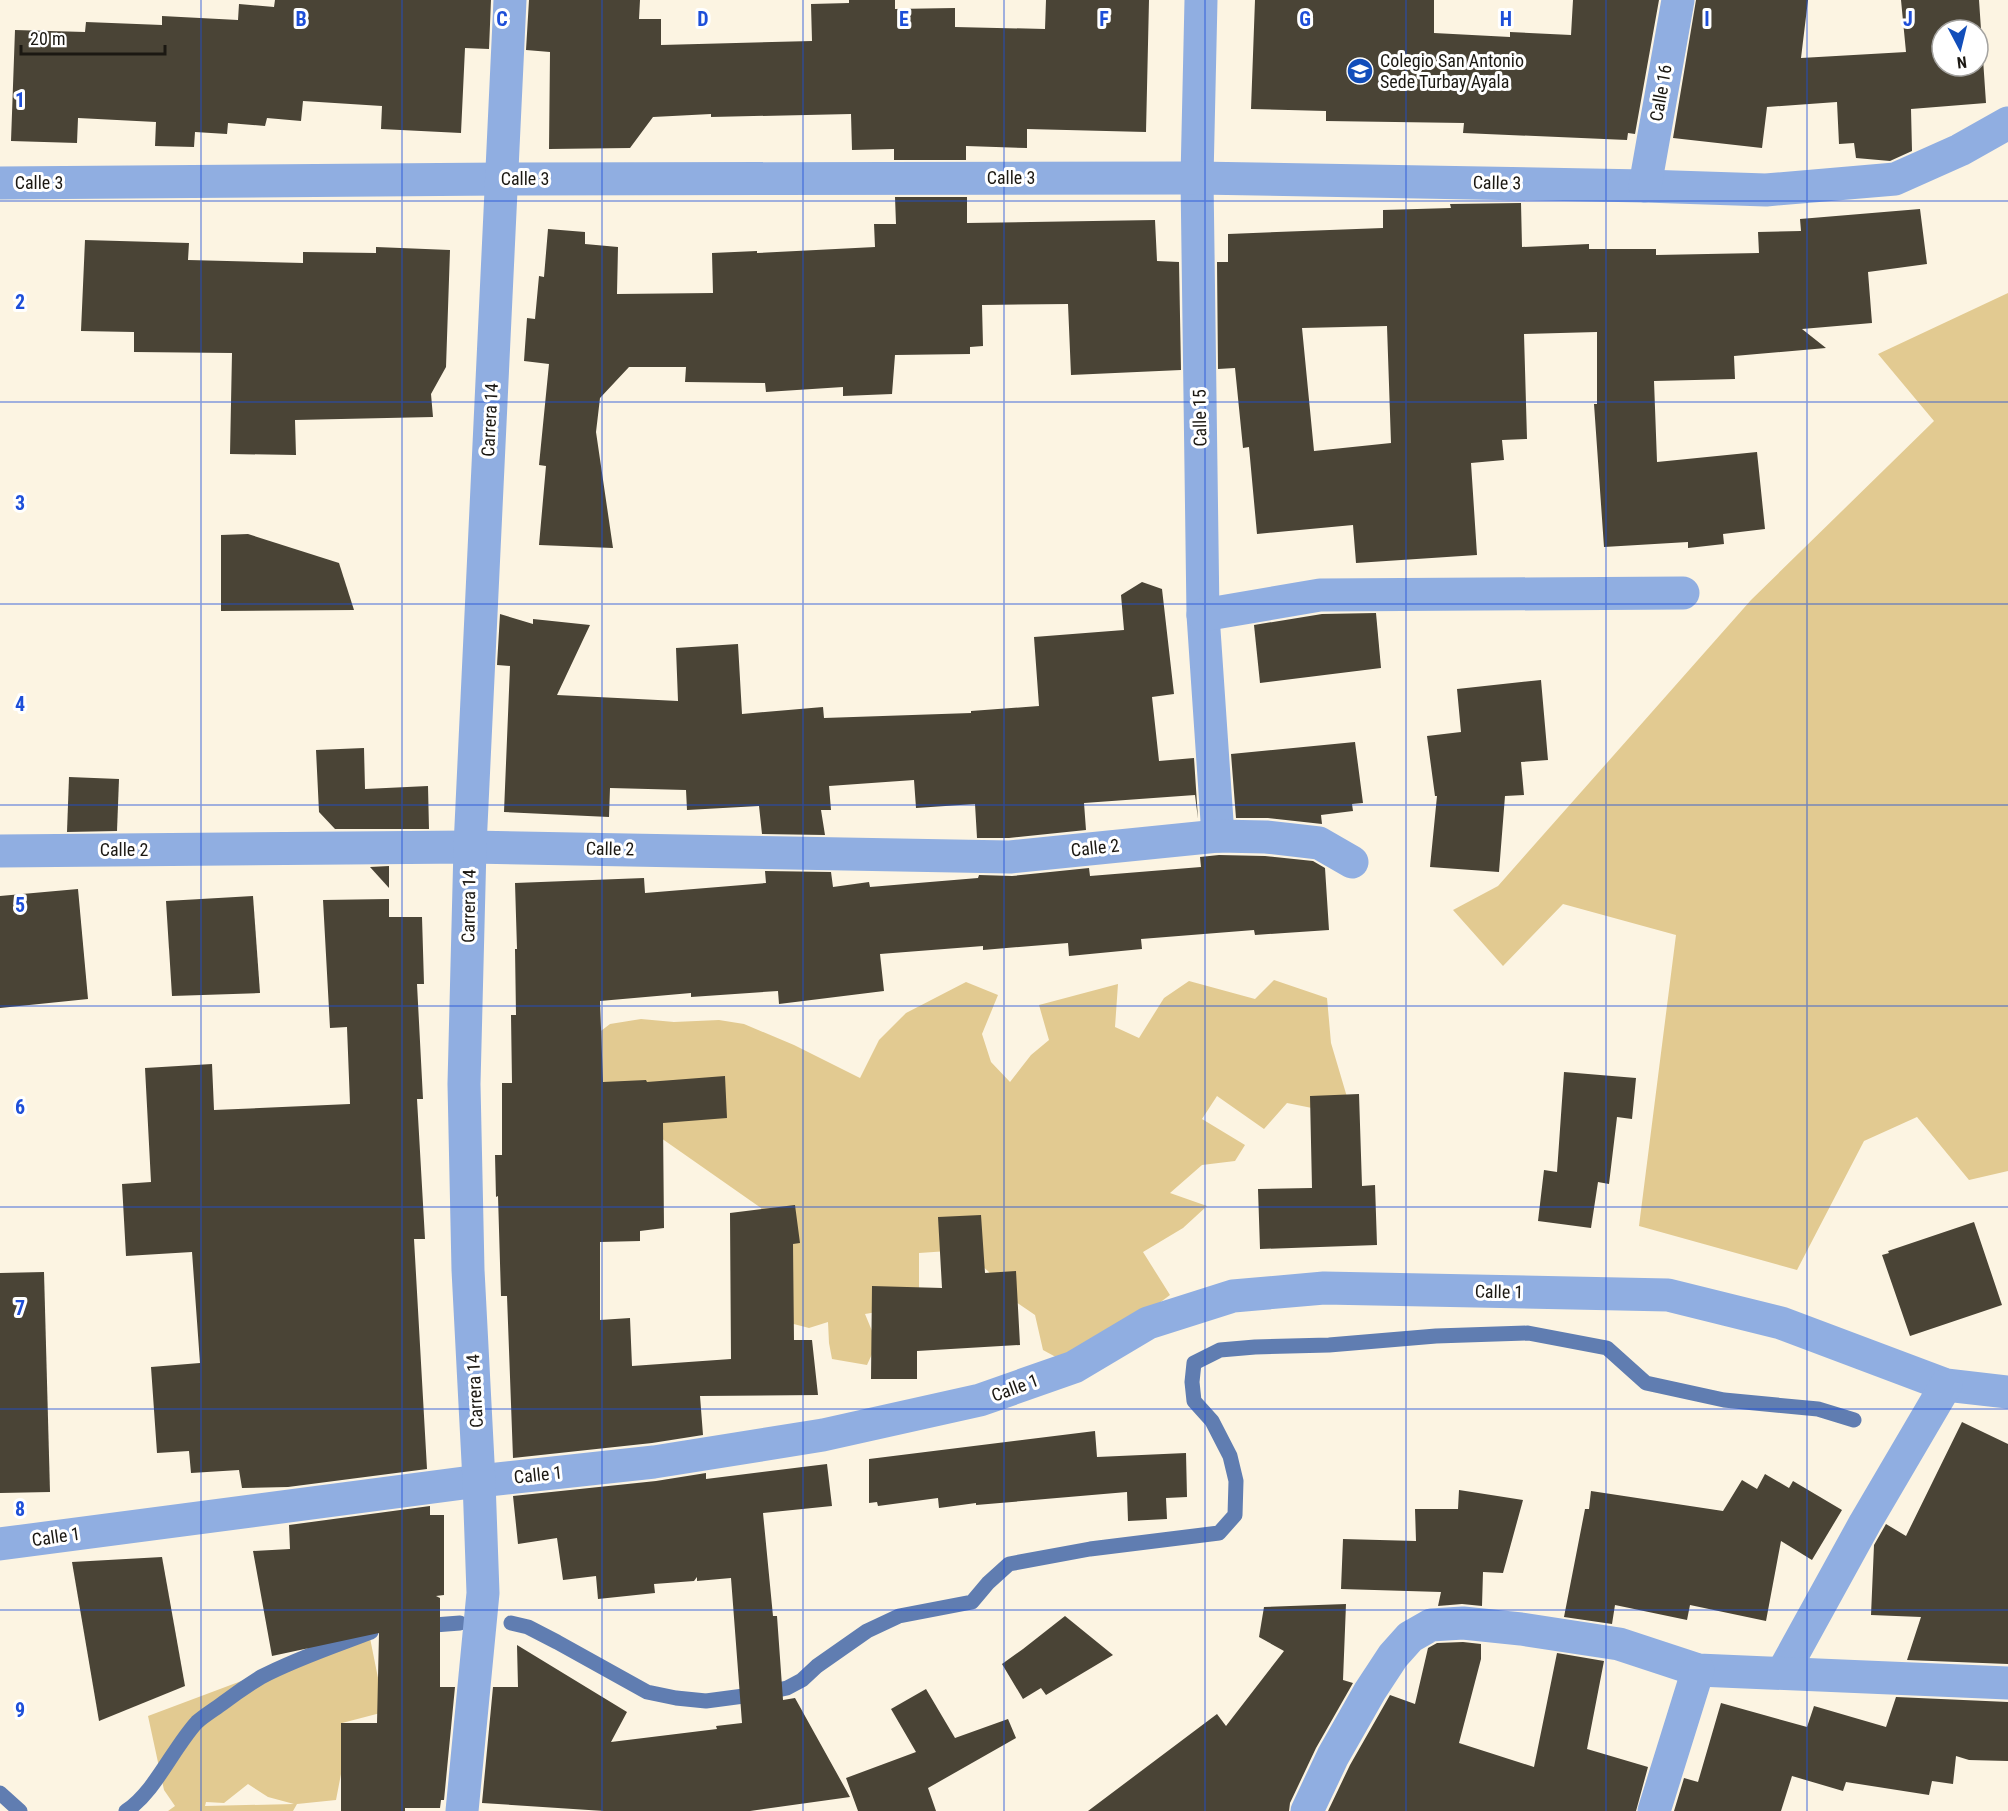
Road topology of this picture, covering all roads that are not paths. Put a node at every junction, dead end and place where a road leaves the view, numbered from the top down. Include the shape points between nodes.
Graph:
1 (510, 0) edge
2 (1201, 0) edge
3 (1677, 0) edge
4 (2008, 123) edge
5 (501, 178) junction
6 (1197, 178) junction
7 (0, 183) edge
8 (1646, 186) junction
9 (1683, 593) dead end
10 (1203, 615) junction
11 (1218, 836) junction
12 (470, 847) junction
13 (0, 851) edge
14 (1352, 862) dead end
15 (1946, 1385) junction
16 (2008, 1392) edge
17 (479, 1481) junction
18 (0, 1544) edge
19 (1698, 1670) junction
20 (1783, 1672) junction
21 (2008, 1683) edge
22 (462, 1811) edge
23 (1307, 1811) edge
24 (1654, 1811) edge

1 - 5 street, Carrera 14
2 - 6 street, Calle 15
3 - 8 street, Calle 16
4 - 8 street, Calle 3 via 1895,179 1766,190
5 - 6 street, Calle 3
5 - 7 street, Calle 3
5 - 12 street, Carrera 14
6 - 8 street, Calle 3
6 - 10 street, Calle 15
9 - 10 street via 1320,595
10 - 11 street, Calle 15
11 - 12 street, Calle 2 via 1010,857
11 - 14 street, Calle 2 via 1319,843
12 - 13 street, Calle 2
12 - 17 street, Carrera 14 via 464,1084 468,1270
15 - 16 street, Calle 1
15 - 17 street, Calle 1 via 1781,1323 1668,1295 1324,1288 1233,1296 1148,1323 1074,1367 980,1400 823,1435 654,1462
15 - 20 street
17 - 18 street, Calle 1
17 - 22 street, Carrera 14 via 483,1593
19 - 20 street
19 - 23 street via 1618,1644 1463,1623 1431,1625 1410,1636 1393,1656 1333,1756
19 - 24 street
20 - 21 street

